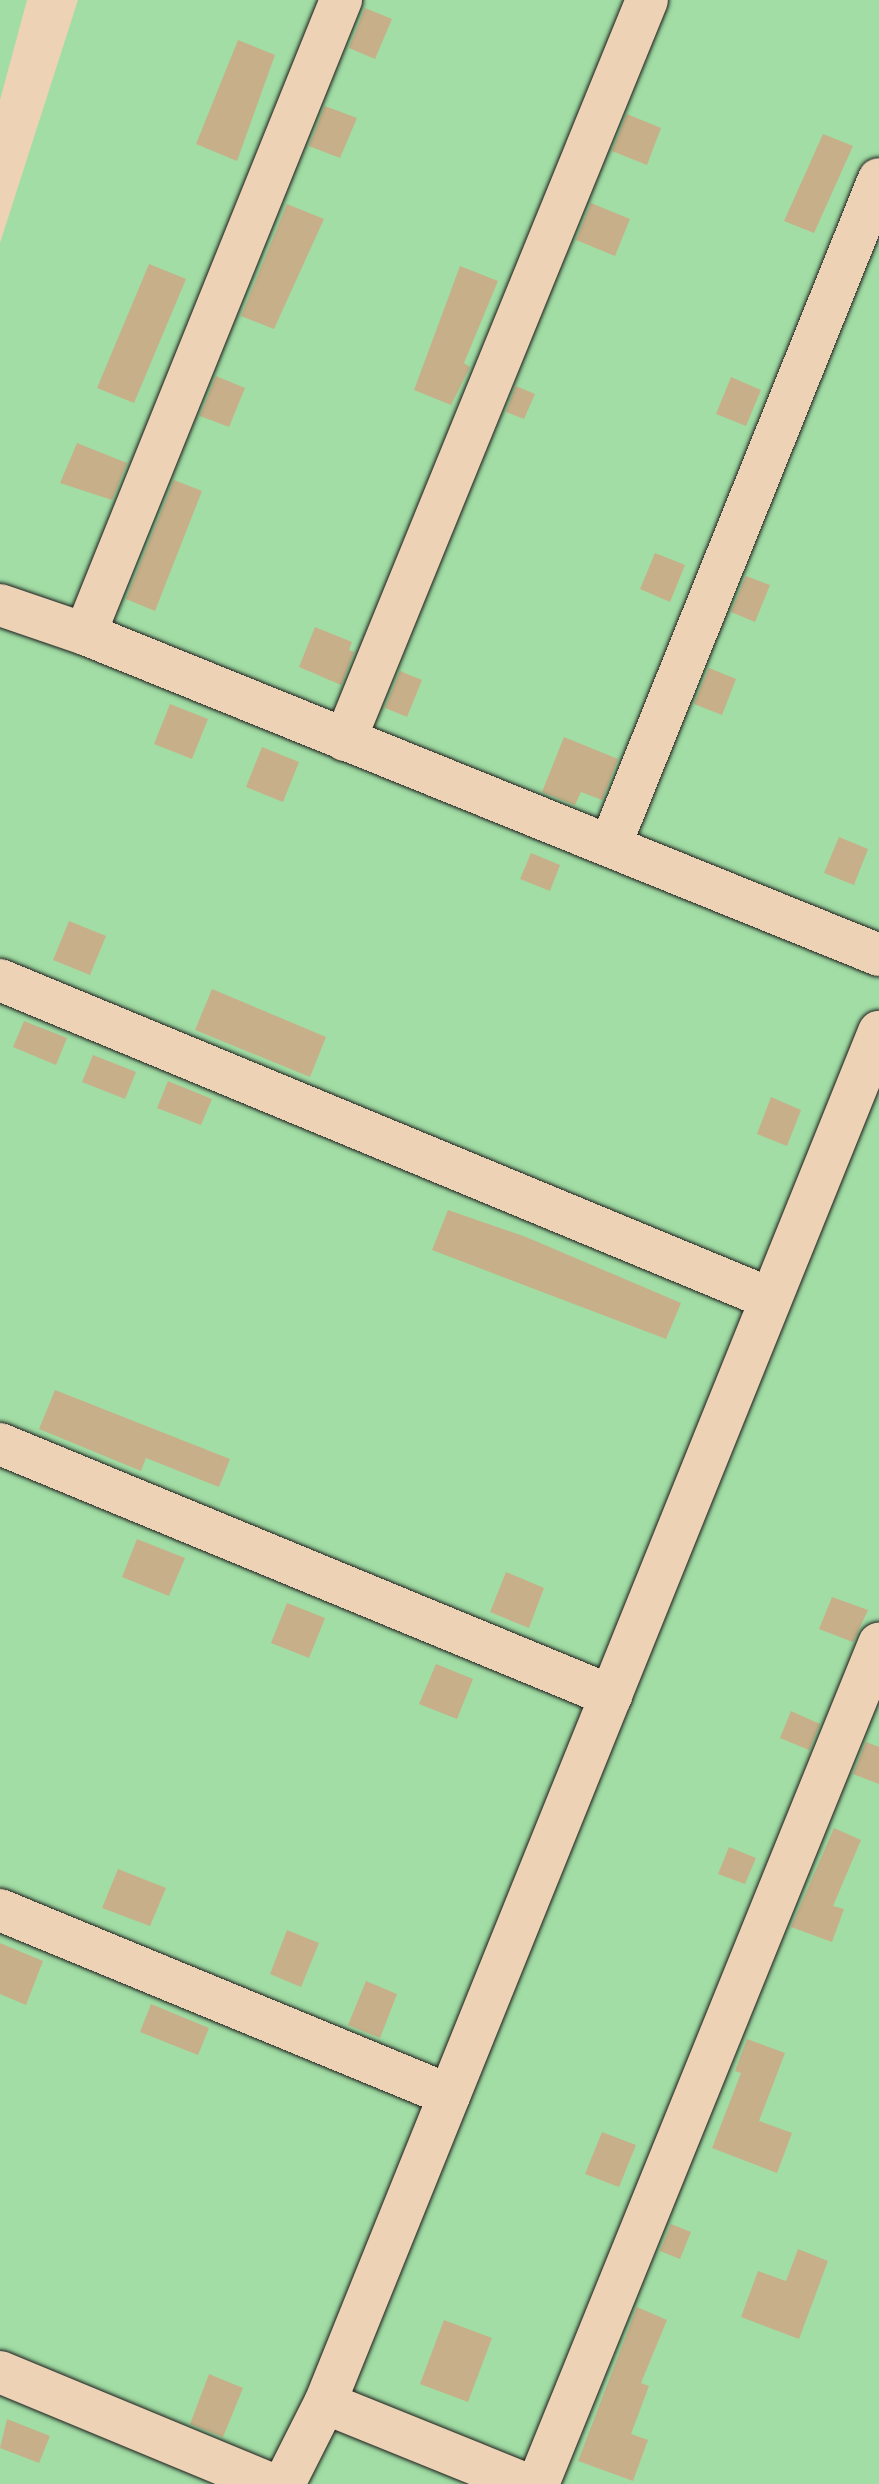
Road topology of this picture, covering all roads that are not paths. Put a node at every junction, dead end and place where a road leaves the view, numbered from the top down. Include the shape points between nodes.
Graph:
1 (341, 0) edge
2 (647, 0) edge
3 (879, 179) edge
4 (0, 605) edge
5 (85, 634) junction
6 (345, 740) junction
7 (610, 846) junction
8 (879, 955) edge
9 (0, 980) edge
10 (879, 1032) edge
11 (771, 1299) junction
12 (0, 1444) edge
13 (879, 1644) edge
14 (610, 1696) junction
15 (0, 1910) edge
16 (449, 2095) junction
17 (0, 2372) edge
18 (325, 2402) junction
19 (270, 2484) edge
20 (284, 2484) edge
21 (525, 2484) edge
22 (538, 2484) edge

1 - 5 street
2 - 6 street
3 - 7 street
4 - 5 street
5 - 6 street
6 - 7 street
7 - 8 street
9 - 11 street
10 - 11 street
11 - 14 street
12 - 14 street
13 - 22 street
14 - 16 street
15 - 16 street
16 - 18 street
17 - 19 street
18 - 20 street
18 - 21 street

